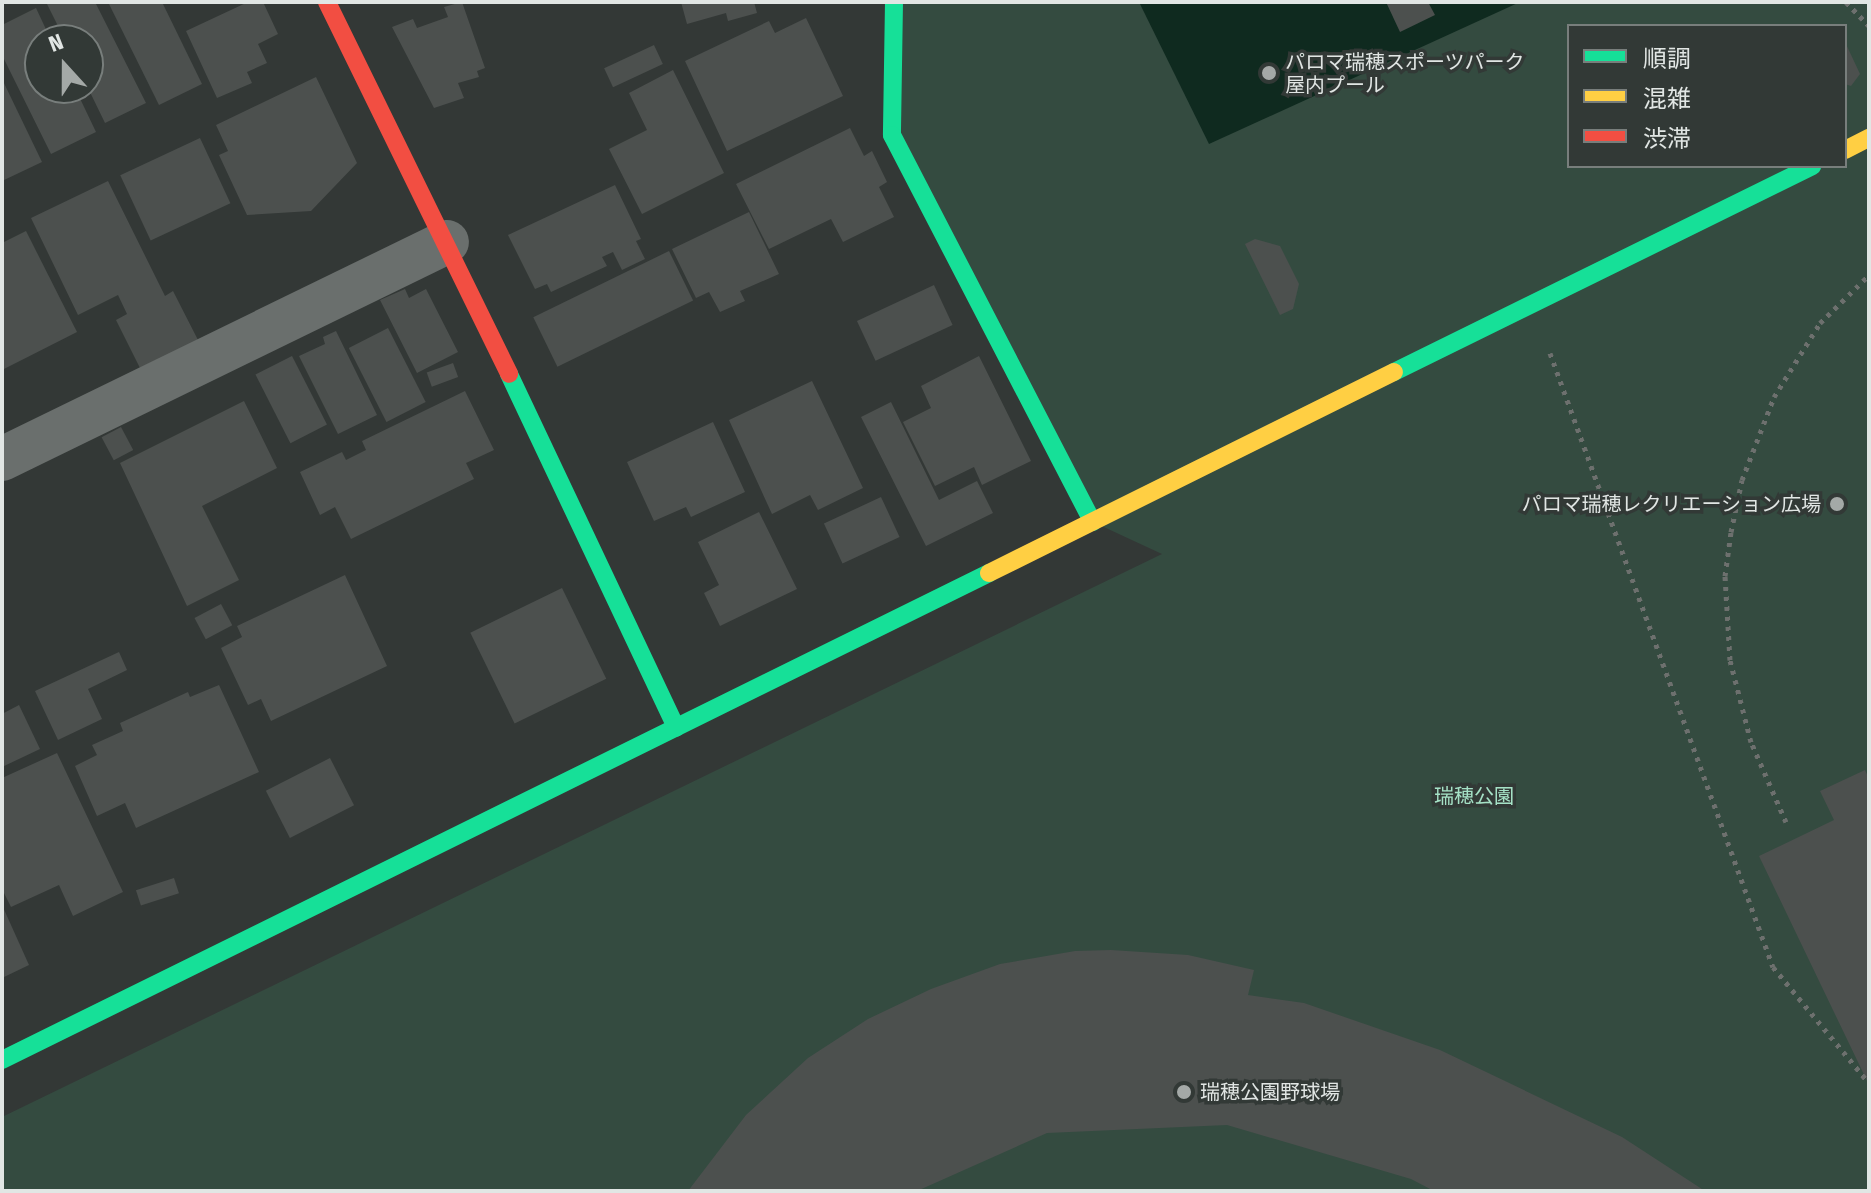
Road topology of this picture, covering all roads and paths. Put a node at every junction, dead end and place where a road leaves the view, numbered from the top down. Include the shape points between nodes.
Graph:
1 (327, 2) edge
2 (894, 2) edge
3 (1846, 2) edge
4 (1869, 26) edge
5 (1869, 138) edge
6 (1847, 149) edge
7 (1808, 168) edge
8 (447, 242) junction
9 (1869, 275) edge
10 (1533, 305) junction
11 (2, 459) edge
12 (1093, 522) junction
13 (676, 728) junction
14 (1786, 822) dead end
15 (2, 1060) edge
16 (1869, 1083) edge

1 - 8 street
2 - 12 street via 892,135
3 - 4 path
5 - 6 street
7 - 10 street
8 - 11 street
8 - 13 street
9 - 14 path via 1820,323 1774,397 1742,480 1731,532 1725,576 1730,660 1751,742
10 - 12 street
10 - 16 path via 1773,967
12 - 13 street
13 - 15 street

